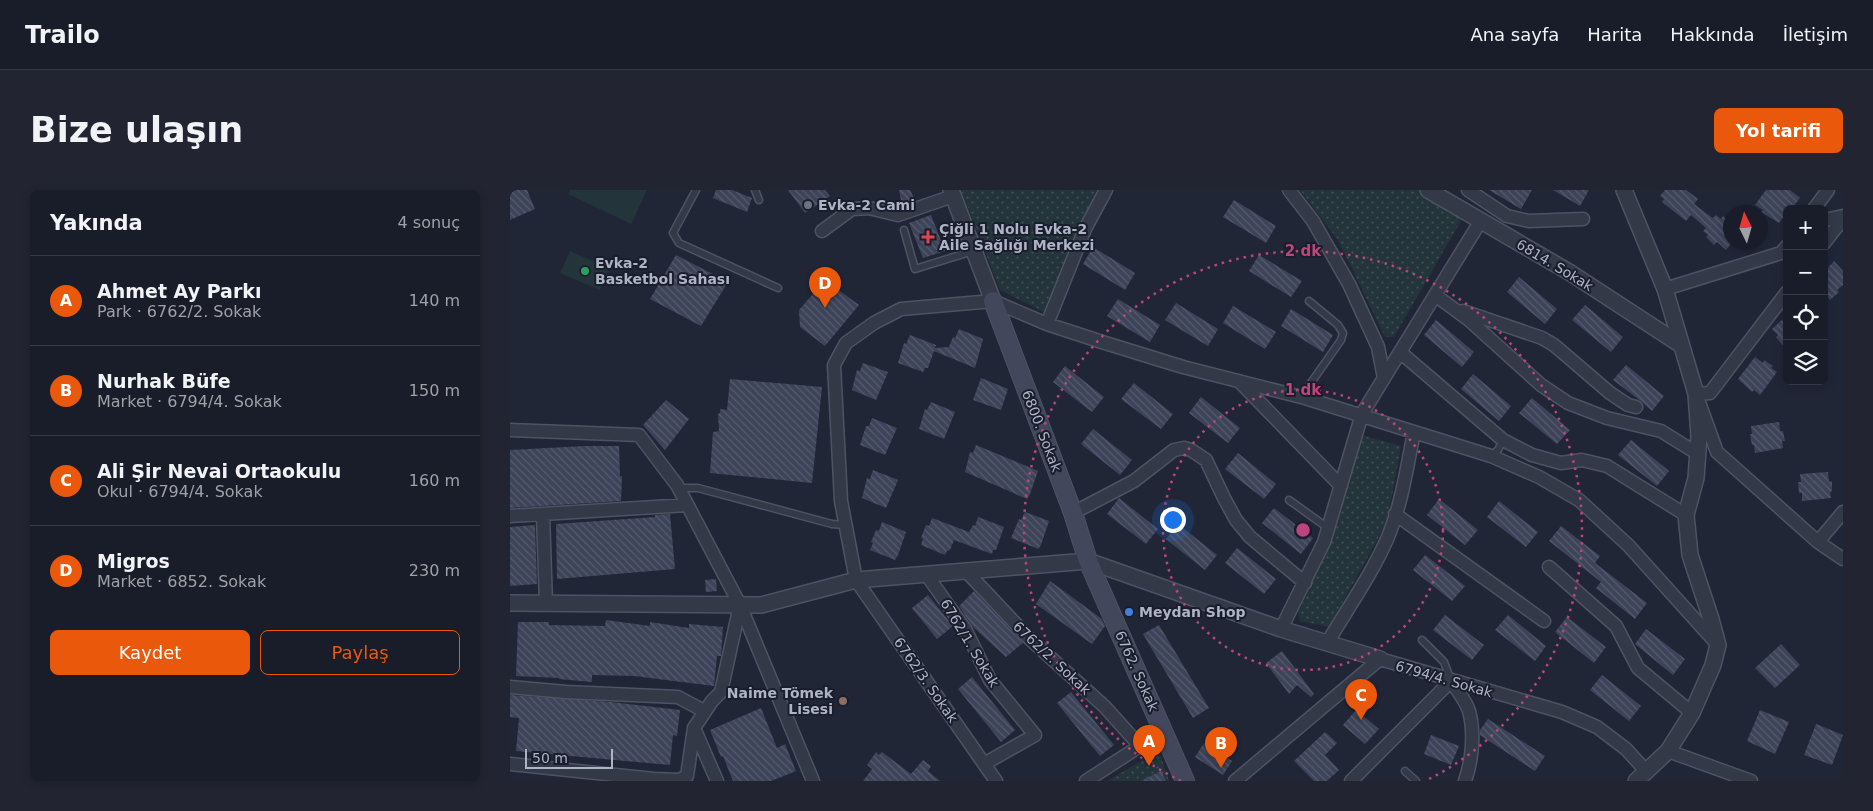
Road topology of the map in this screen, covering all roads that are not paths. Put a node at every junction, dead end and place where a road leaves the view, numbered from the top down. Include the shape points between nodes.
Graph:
1 (696, 190) edge
2 (754, 190) edge
3 (1106, 190) edge
4 (1289, 190) edge
5 (1428, 190) edge
6 (1468, 190) edge
7 (1624, 190) edge
8 (1828, 190) edge
9 (952, 193) edge
10 (759, 200) dead end
11 (1817, 205) edge
12 (1843, 218) edge
13 (1583, 219) dead end
14 (1828, 220) edge
15 (1480, 222) junction
16 (904, 230) dead end
17 (822, 231) dead end
18 (1828, 239) edge
19 (1783, 250) edge
20 (973, 251) junction
21 (778, 288) dead end
22 (1666, 289) junction
23 (1435, 295) junction
24 (1785, 295) edge
25 (993, 301) junction
26 (1309, 301) dead end
27 (1451, 307) junction
28 (1047, 324) junction
29 (1681, 344) junction
30 (1400, 352) junction
31 (1384, 378) junction
32 (1239, 381) junction
33 (1696, 394) junction
34 (1305, 398) junction
35 (1636, 407) dead end
36 (1362, 414) junction
37 (510, 430) edge
38 (1414, 432) junction
39 (1503, 440) junction
40 (1698, 454) junction
41 (1491, 456) junction
42 (1342, 486) junction
43 (679, 488) junction
44 (1289, 500) dead end
45 (687, 505) junction
46 (1843, 512) edge
47 (1073, 513) junction
48 (1396, 514) junction
49 (543, 515) junction
50 (1686, 515) junction
51 (510, 516) edge
52 (846, 525) junction
53 (1328, 528) junction
54 (1818, 542) junction
55 (1843, 559) edge
56 (1088, 561) junction
57 (1549, 567) dead end
58 (965, 570) junction
59 (926, 574) junction
60 (856, 580) junction
61 (1305, 583) junction
62 (510, 603) edge
63 (546, 603) junction
64 (740, 605) junction
65 (1544, 621) dead end
66 (1281, 629) junction
67 (1422, 640) dead end
68 (1327, 643) junction
69 (1718, 645) junction
70 (1380, 659) junction
71 (1451, 681) junction
72 (510, 687) edge
73 (704, 711) junction
74 (1692, 713) junction
75 (694, 728) junction
76 (1167, 740) junction
77 (1140, 746) junction
78 (1668, 751) junction
79 (510, 764) edge
80 (984, 764) junction
81 (1406, 771) dead end
82 (1641, 776) edge
83 (717, 781) edge
84 (813, 781) edge
85 (996, 781) edge
86 (1086, 781) edge
87 (1185, 781) edge
88 (1235, 781) edge
89 (1351, 781) edge
90 (1416, 781) edge
91 (1465, 781) edge
92 (1751, 781) edge

1 - 21 lane via 673,234 679,243
2 - 10 lane
3 - 28 street via 1086,228
4 - 31 street via 1313,221 1349,284 1378,347
5 - 15 street, 6814. Sokak
6 - 13 street via 1507,216 1529,221
7 - 22 street
8 - 11 street
9 - 17 street via 898,215 869,208 852,208
9 - 20 street
12 - 14 street
12 - 18 street
15 - 23 street
15 - 29 street, 6814. Sokak via 1570,272
16 - 20 lane via 916,269
19 - 22 street
20 - 25 street
22 - 29 street
23 - 27 street
23 - 30 street
24 - 33 street via 1710,393
25 - 28 street
25 - 47 main road, 6800. Sokak
25 - 52 street via 901,309 846,343 834,365 841,501
26 - 34 lane via 1343,333 1308,387
27 - 35 street via 1542,338 1610,393
27 - 40 street via 1542,386 1568,403 1607,418 1661,431
28 - 32 street
29 - 33 street
30 - 31 street
30 - 39 street
31 - 36 street
32 - 34 street
32 - 42 street
33 - 40 street
33 - 54 street via 1717,452
34 - 36 street
36 - 38 street
36 - 42 street
37 - 43 street via 639,435
38 - 41 street
38 - 48 street
39 - 41 lane
39 - 50 street via 1532,455 1561,463 1582,460 1607,466
40 - 50 street via 1696,478
41 - 69 street via 1539,477 1579,500 1628,545
42 - 53 street
43 - 45 street
43 - 52 lane via 698,488
44 - 53 lane
45 - 49 street
45 - 64 street
46 - 54 street
47 - 56 main road, 6800. Sokak
47 - 61 street via 1134,481 1174,450 1191,450 1206,460 1236,520 1250,537
48 - 65 street
48 - 68 street via 1374,567
49 - 51 street
49 - 63 street
50 - 69 street via 1690,555
52 - 60 street
53 - 61 street
54 - 55 street
56 - 58 street
56 - 66 street
56 - 76 main road, 6762. Sokak
57 - 74 street via 1616,626 1638,668
58 - 59 street
58 - 77 street, 6762/2. Sokak via 1030,639 1105,707
59 - 60 street
59 - 80 street, 6762/1. Sokak via 965,629 990,680 1035,735
60 - 64 street via 761,605
60 - 80 street, 6762/3. Sokak
61 - 66 street
62 - 63 street
63 - 64 street
64 - 73 street via 721,692
64 - 84 street
66 - 68 street
67 - 71 lane via 1444,662
68 - 70 street
69 - 74 street
70 - 71 street, 6794/4. Sokak
70 - 88 street, 6794/4. Sokak
71 - 82 street, 6794/4. Sokak via 1562,712 1597,727 1626,749
71 - 89 street
71 - 91 street via 1469,710 1471,755
72 - 73 street via 678,697
73 - 75 street
74 - 78 street
75 - 79 street via 687,776 679,780
75 - 83 street
76 - 77 street
76 - 87 main road, 6762. Sokak
77 - 86 street
78 - 82 street
78 - 92 street
80 - 85 street, 6762/3. Sokak
81 - 90 lane

